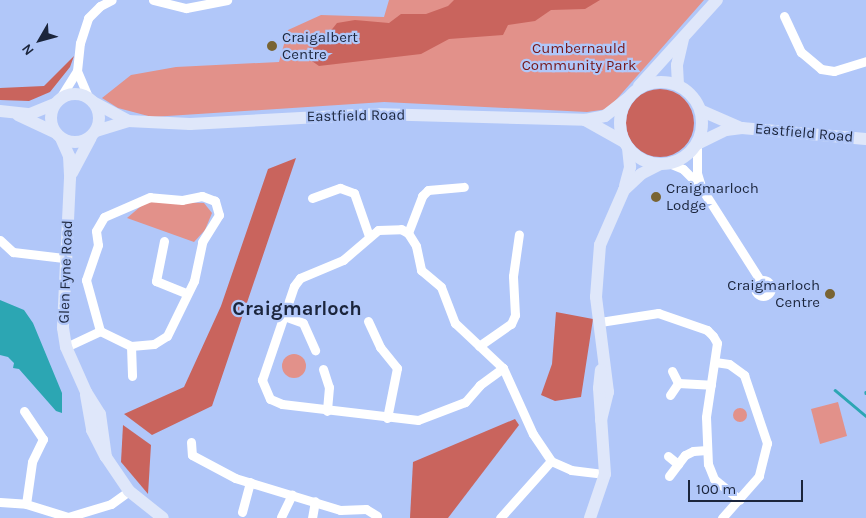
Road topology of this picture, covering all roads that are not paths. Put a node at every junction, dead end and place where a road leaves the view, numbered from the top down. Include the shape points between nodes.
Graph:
1 (112, 0) edge
2 (153, 0) edge
3 (227, 0) edge
4 (715, 2) edge
5 (784, 16) dead end
6 (684, 35) junction
7 (866, 61) edge
8 (77, 72) junction
9 (678, 86) junction
10 (638, 88) junction
11 (628, 98) junction
12 (91, 100) junction
13 (58, 101) junction
14 (0, 111) edge
15 (702, 111) junction
16 (16, 114) junction
17 (585, 120) junction
18 (128, 121) junction
19 (742, 128) junction
20 (94, 133) junction
21 (59, 136) junction
22 (866, 139) edge
23 (698, 145) junction
24 (626, 146) junction
25 (665, 163) junction
26 (70, 178) junction
27 (464, 187) dead end
28 (702, 189) junction
29 (624, 190) junction
30 (312, 198) dead end
31 (408, 233) junction
32 (519, 234) dead end
33 (369, 236) junction
34 (0, 241) edge
35 (164, 241) dead end
36 (64, 258) junction
37 (760, 280) dead end
38 (186, 293) junction
39 (284, 316) junction
40 (368, 321) dead end
41 (600, 322) junction
42 (100, 331) junction
43 (131, 346) junction
44 (479, 346) junction
45 (66, 347) junction
46 (315, 350) dead end
47 (715, 362) junction
48 (503, 368) junction
49 (322, 369) dead end
50 (672, 371) dead end
51 (132, 376) dead end
52 (678, 383) junction
53 (711, 385) junction
54 (670, 395) dead end
55 (24, 411) dead end
56 (327, 411) junction
57 (387, 418) junction
58 (191, 442) dead end
59 (707, 450) junction
60 (668, 456) dead end
61 (551, 461) junction
62 (678, 464) junction
63 (605, 474) junction
64 (669, 476) dead end
65 (250, 482) junction
66 (129, 491) junction
67 (292, 494) junction
68 (740, 500) junction
69 (315, 501) junction
70 (0, 502) edge
71 (26, 504) junction
72 (242, 512) dead end
73 (337, 514) edge
74 (377, 516) dead end
75 (68, 517) edge
76 (281, 517) dead end
77 (163, 518) edge
78 (312, 518) edge
79 (500, 518) edge
80 (590, 518) edge
81 (722, 518) edge

1 - 8 street via 88,18 78,49
2 - 3 street via 186,8
4 - 6 street
5 - 7 street via 801,52 821,70 834,71
6 - 9 street via 679,51
6 - 10 street
8 - 12 street
8 - 13 street
9 - 10 street via 664,82
9 - 15 street via 689,93
10 - 11 street
11 - 17 street, Eastfield Road via 605,116
11 - 24 street via 619,124
12 - 13 street via 74,93
12 - 18 street, Eastfield Road
12 - 20 street via 98,112
13 - 16 street via 38,112
13 - 21 street via 50,117
14 - 16 street
15 - 19 street, Eastfield Road
15 - 23 street via 704,124
16 - 21 street
17 - 18 street, Eastfield Road via 416,114 190,124
17 - 24 street, Eastfield Road via 612,133
18 - 20 street, Eastfield Road
19 - 22 street, Eastfield Road
19 - 23 street, Eastfield Road via 726,130
20 - 21 street via 81,142
20 - 26 street, Glen Fyne Road
21 - 26 street, Glen Fyne Road via 69,156
23 - 25 street
23 - 28 street via 697,173
24 - 25 street via 639,158
24 - 29 street via 630,167
25 - 28 street via 689,174
25 - 29 street via 641,174
26 - 36 street, Glen Fyne Road
27 - 31 street via 433,187 428,190 422,196
28 - 37 street
29 - 41 street via 605,229 597,262
30 - 33 street via 340,188 354,192
31 - 33 street via 385,228
31 - 44 street via 416,246 421,270 441,287 455,323
32 - 44 street via 513,276 516,315 511,324
33 - 39 street via 343,260 300,278
34 - 36 street via 13,252
35 - 38 street via 156,281
36 - 45 street, Glen Fyne Road via 62,310
38 - 42 street via 198,268 198,250 218,215 215,201 202,196 182,200 150,197 129,208 111,212 99,223 98,245 86,280
38 - 43 street via 167,336 154,344
39 - 46 street via 302,323
39 - 56 street via 263,374 265,392 270,399 282,404
40 - 57 street via 380,347 397,368
41 - 47 street via 658,313 707,330 716,343
41 - 63 street via 608,392 600,420
42 - 43 street
42 - 45 street
43 - 51 street
44 - 48 street
45 - 66 street, Glen Fyne Road via 86,392 92,430
47 - 53 street
47 - 68 street via 729,364 744,375 767,443 759,476
48 - 57 street via 459,406 418,420
48 - 61 street via 533,434
49 - 56 street via 330,387
50 - 52 street
52 - 53 street
52 - 54 street
53 - 59 street via 706,417
55 - 71 street via 43,439 32,462
56 - 57 street
58 - 65 street via 192,455 235,478
59 - 62 street via 693,451
59 - 68 street via 710,472
60 - 62 street
61 - 63 street via 571,470
61 - 79 street
62 - 64 street
63 - 80 street
65 - 67 street
65 - 72 street
66 - 75 street via 111,504
66 - 77 street, Glen Fyne Road
67 - 69 street
67 - 76 street
68 - 81 street
69 - 73 street
69 - 78 street
70 - 71 street
71 - 75 street
73 - 74 street via 366,509

